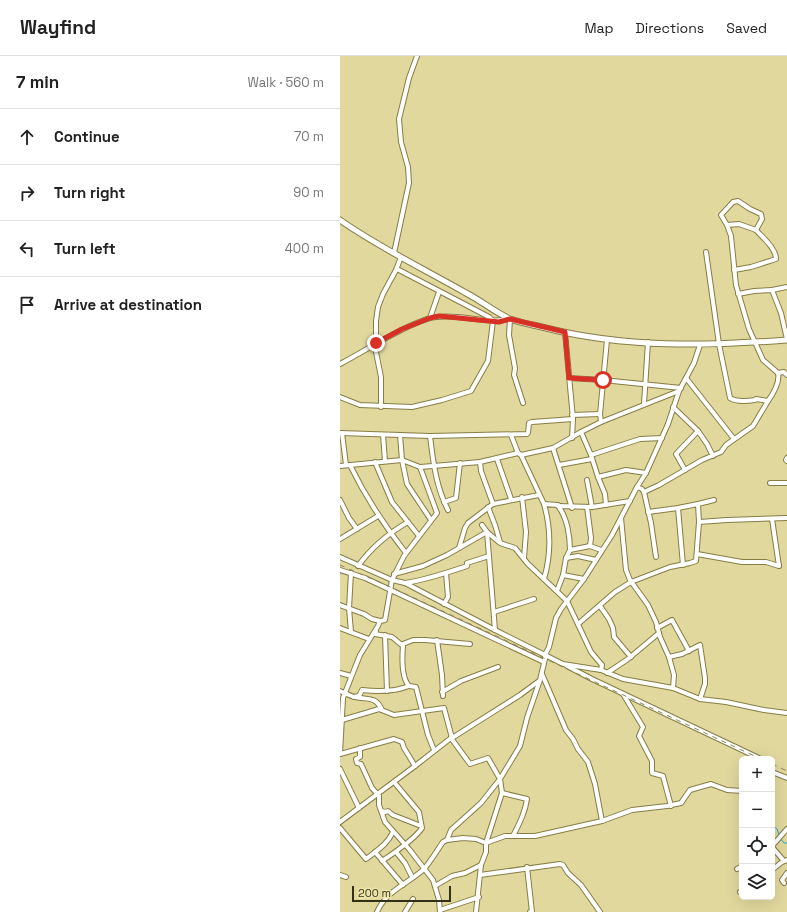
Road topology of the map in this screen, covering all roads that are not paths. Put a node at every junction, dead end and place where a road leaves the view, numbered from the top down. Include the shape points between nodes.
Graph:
1 (417, 56) edge
2 (340, 220) edge
3 (727, 225) junction
4 (756, 230) junction
5 (706, 252) dead end
6 (394, 253) junction
7 (401, 257) junction
8 (399, 270) dead end
9 (734, 270) junction
10 (787, 287) edge
11 (772, 290) junction
12 (439, 292) junction
13 (738, 294) junction
14 (430, 318) junction
15 (510, 319) junction
16 (493, 321) junction
17 (565, 332) junction
18 (787, 339) edge
19 (607, 340) junction
20 (648, 342) junction
21 (755, 342) junction
22 (376, 343) junction
23 (719, 344) junction
24 (700, 345) junction
25 (340, 364) edge
26 (778, 373) junction
27 (787, 375) edge
28 (569, 378) junction
29 (686, 378) junction
30 (603, 380) junction
31 (645, 384) junction
32 (680, 390) junction
33 (340, 397) edge
34 (768, 401) junction
35 (523, 403) dead end
36 (644, 404) junction
37 (381, 407) junction
38 (673, 407) junction
39 (600, 414) junction
40 (572, 417) junction
41 (601, 422) junction
42 (698, 431) junction
43 (581, 432) junction
44 (341, 433) edge
45 (383, 435) junction
46 (400, 435) junction
47 (511, 435) junction
48 (430, 436) junction
49 (572, 438) junction
50 (662, 438) junction
51 (734, 439) junction
52 (553, 448) junction
53 (519, 454) junction
54 (713, 456) junction
55 (591, 457) junction
56 (787, 458) edge
57 (497, 459) junction
58 (402, 460) junction
59 (385, 461) junction
60 (787, 461) edge
61 (375, 462) junction
62 (480, 462) junction
63 (460, 463) junction
64 (348, 465) junction
65 (559, 465) junction
66 (340, 466) edge
67 (434, 466) junction
68 (420, 467) junction
69 (685, 470) junction
70 (646, 472) junction
71 (598, 477) junction
72 (587, 480) dead end
73 (770, 483) dead end
74 (787, 483) edge
75 (637, 487) junction
76 (644, 492) junction
77 (539, 495) junction
78 (522, 497) junction
79 (511, 499) junction
80 (340, 500) edge
81 (714, 500) dead end
82 (630, 501) junction
83 (444, 502) junction
84 (493, 504) junction
85 (544, 504) junction
86 (698, 504) junction
87 (606, 505) junction
88 (558, 506) junction
89 (488, 507) junction
90 (587, 507) junction
91 (592, 507) junction
92 (572, 508) junction
93 (678, 508) junction
94 (448, 510) dead end
95 (648, 512) junction
96 (378, 516) junction
97 (621, 518) junction
98 (787, 518) edge
99 (772, 519) junction
100 (431, 520) junction
101 (408, 522) junction
102 (699, 522) junction
103 (482, 525) dead end
104 (357, 529) junction
105 (487, 532) junction
106 (391, 533) junction
107 (419, 536) junction
108 (340, 539) edge
109 (500, 543) junction
110 (590, 546) junction
111 (459, 548) junction
112 (570, 550) junction
113 (601, 550) junction
114 (406, 553) junction
115 (697, 554) junction
116 (489, 556) junction
117 (340, 557) edge
118 (656, 557) dead end
119 (524, 558) junction
120 (566, 558) junction
121 (596, 560) junction
122 (683, 564) junction
123 (358, 566) junction
124 (340, 570) edge
125 (351, 573) junction
126 (446, 573) junction
127 (394, 574) junction
128 (563, 575) junction
129 (544, 579) junction
130 (584, 579) junction
131 (392, 580) junction
132 (631, 582) junction
133 (405, 584) junction
134 (390, 590) junction
135 (557, 591) junction
136 (534, 599) dead end
137 (567, 601) junction
138 (444, 604) junction
139 (340, 605) edge
140 (600, 606) junction
141 (349, 608) junction
142 (494, 612) junction
143 (382, 620) junction
144 (578, 624) junction
145 (340, 628) edge
146 (657, 628) junction
147 (495, 630) junction
148 (351, 632) junction
149 (659, 633) junction
150 (385, 635) junction
151 (369, 639) junction
152 (437, 640) junction
153 (470, 644) dead end
154 (403, 646) junction
155 (689, 651) junction
156 (545, 655) junction
157 (631, 657) junction
158 (669, 657) junction
159 (544, 662) junction
160 (560, 662) junction
161 (498, 668) dead end
162 (601, 670) junction
163 (340, 673) edge
164 (542, 673) junction
165 (607, 673) junction
166 (351, 676) junction
167 (540, 680) junction
168 (409, 686) junction
169 (673, 688) junction
170 (340, 691) edge
171 (387, 691) junction
172 (345, 693) junction
173 (623, 694) junction
174 (354, 697) junction
175 (700, 699) junction
176 (382, 710) junction
177 (422, 712) junction
178 (787, 713) edge
179 (342, 720) junction
180 (452, 738) junction
181 (360, 748) junction
182 (434, 750) junction
183 (755, 756) edge
184 (415, 766) junction
185 (340, 769) edge
186 (775, 773) edge
187 (787, 778) edge
188 (500, 779) junction
189 (394, 782) junction
190 (739, 791) edge
191 (502, 793) junction
192 (378, 794) junction
193 (671, 806) junction
194 (359, 808) junction
195 (382, 811) junction
196 (602, 821) junction
197 (340, 822) edge
198 (421, 826) junction
199 (340, 828) edge
200 (787, 829) edge
201 (393, 832) junction
202 (513, 836) junction
203 (447, 840) junction
204 (486, 843) junction
205 (775, 843) edge
206 (406, 844) junction
207 (775, 849) edge
208 (375, 852) junction
209 (396, 852) junction
210 (382, 861) junction
211 (785, 861) edge
212 (481, 865) junction
213 (527, 867) junction
214 (425, 868) junction
215 (775, 868) edge
216 (787, 873) edge
217 (340, 875) edge
218 (480, 875) junction
219 (346, 877) dead end
220 (412, 877) junction
221 (784, 883) dead end
222 (402, 885) junction
223 (435, 886) junction
224 (479, 896) junction
225 (413, 899) dead end
226 (440, 911) edge
227 (378, 912) edge
228 (405, 912) edge
229 (476, 912) edge
230 (530, 912) edge
231 (600, 912) edge

1 - 6 street via 399,119 400,142 408,167 409,183
2 - 6 street
3 - 4 street via 739,224
3 - 4 street via 721,217 722,213 733,202 738,201 761,214 762,219
3 - 9 street via 731,236
4 - 9 street via 776,258
5 - 23 street
6 - 7 street
7 - 15 street
7 - 22 street via 378,307
8 - 12 street
9 - 13 street
10 - 11 street
11 - 13 street
11 - 18 street
12 - 14 street
12 - 16 street
13 - 21 street
14 - 16 street via 439,316
14 - 22 street
15 - 16 street
15 - 17 street
15 - 35 street via 509,336 514,375
16 - 37 street via 488,361 472,391 412,407
17 - 19 street
17 - 28 street
18 - 21 street
19 - 20 street
19 - 30 street
20 - 24 street
20 - 31 street
21 - 23 street
21 - 26 street via 767,364
22 - 25 street
22 - 37 street via 376,357 381,377
23 - 24 street
23 - 34 street via 731,399
24 - 29 street
26 - 27 street via 784,372
26 - 34 street via 775,388
28 - 30 street
28 - 40 street
29 - 32 street
29 - 51 street
30 - 31 street
30 - 39 street
31 - 32 street
31 - 36 street
32 - 36 street
32 - 38 street
33 - 37 street via 360,405
34 - 51 street via 753,426
36 - 41 street
38 - 42 street
38 - 50 street
39 - 40 street
39 - 41 street
40 - 47 street via 532,422 529,423 527,434
40 - 49 street
41 - 43 street
42 - 54 street
42 - 69 street via 676,454
43 - 49 street
43 - 55 street
44 - 45 street
44 - 64 street
45 - 46 street
45 - 59 street
46 - 48 street
46 - 58 street
47 - 48 street
47 - 53 street
48 - 67 street
49 - 52 street
50 - 55 street via 640,439
50 - 70 street
51 - 54 street
52 - 53 street
52 - 65 street
53 - 57 street
53 - 77 street
54 - 69 street
55 - 65 street
55 - 71 street
56 - 60 street
57 - 62 street
57 - 79 street
58 - 59 street
58 - 68 street
58 - 100 street via 407,484
59 - 61 street
61 - 64 street
61 - 101 street via 392,502
62 - 63 street
62 - 84 street
63 - 67 street
63 - 83 street via 456,498
64 - 66 street
64 - 96 street
65 - 92 street
67 - 68 street
67 - 83 street
68 - 100 street via 437,513
69 - 76 street
70 - 71 street via 626,470
70 - 75 street
71 - 87 street via 605,494
72 - 91 street
73 - 74 street
75 - 76 street
75 - 82 street
76 - 95 street
77 - 78 street
77 - 85 street
78 - 79 street
78 - 119 street via 526,532
79 - 84 street
80 - 104 street
81 - 86 street
82 - 87 street
82 - 97 street
83 - 94 street
84 - 89 street
85 - 88 street
85 - 129 street via 549,550
86 - 93 street
86 - 102 street
87 - 91 street
88 - 92 street
88 - 112 street via 565,519
89 - 109 street
89 - 111 street via 468,523
90 - 91 street
90 - 92 street
90 - 110 street
93 - 95 street
93 - 122 street
95 - 118 street
96 - 104 street
96 - 106 street
97 - 113 street
97 - 132 street via 626,570
98 - 99 street
99 - 102 street
99 - 115 street via 779,566 766,562 742,562
100 - 107 street
101 - 106 street
101 - 107 street
102 - 115 street
103 - 105 street
104 - 108 street
105 - 109 street
105 - 111 street
105 - 116 street
106 - 114 street
106 - 123 street via 368,552
107 - 114 street
109 - 119 street via 515,548
110 - 112 street
110 - 113 street
111 - 127 street via 423,566
112 - 120 street
113 - 121 street
114 - 127 street
115 - 122 street via 696,561
116 - 126 street
116 - 142 street
117 - 123 street
119 - 129 street
120 - 121 street via 578,556
120 - 128 street
121 - 130 street
122 - 132 street
123 - 131 street
124 - 125 street
125 - 134 street
125 - 141 street
126 - 133 street
126 - 138 street via 448,596
127 - 131 street
128 - 130 street
128 - 135 street
129 - 135 street
130 - 137 street
131 - 133 street
131 - 134 street
132 - 140 street
132 - 146 street via 648,605
133 - 138 street
134 - 143 street
134 - 159 street
135 - 137 street
136 - 142 street
137 - 144 street
137 - 156 street via 556,618
138 - 147 street
139 - 141 street
140 - 144 street
140 - 157 street via 609,619 614,637
141 - 143 street via 372,619
141 - 148 street
142 - 147 street
143 - 150 street via 374,634
143 - 151 street
144 - 162 street via 591,652 602,665
145 - 148 street
146 - 149 street
146 - 155 street via 672,620
147 - 156 street
148 - 151 street
149 - 157 street
149 - 158 street
150 - 154 street
150 - 171 street
151 - 166 street
152 - 153 street
152 - 154 street via 412,640
152 - 161 street via 442,694 461,681
154 - 168 street via 404,671
155 - 158 street
155 - 175 street via 700,646 705,684
156 - 159 street
156 - 160 street
157 - 165 street
158 - 169 street via 674,675
159 - 164 street
160 - 162 street
160 - 173 street
162 - 165 street
163 - 166 street
164 - 167 street
164 - 196 street via 566,730 588,762
165 - 169 street via 623,679
166 - 172 street
167 - 180 street
167 - 188 street via 520,746
168 - 171 street
168 - 177 street via 416,687
169 - 175 street
170 - 172 street
171 - 174 street via 362,690 359,696
172 - 174 street
172 - 179 street
173 - 183 street
173 - 193 street via 643,727 639,736 652,762 652,773 663,776
174 - 176 street via 372,699 378,702
175 - 178 street
176 - 177 street via 391,715
176 - 179 street
177 - 180 street via 444,708
177 - 182 street
179 - 181 street via 340,754
180 - 182 street
180 - 188 street via 470,764 488,758
181 - 184 street via 394,739 401,741
181 - 192 street via 360,757 356,759
182 - 184 street
184 - 189 street
185 - 194 street
186 - 187 street
188 - 191 street
188 - 203 street via 481,803 451,830
189 - 192 street
189 - 198 street via 419,812
190 - 193 street via 727,790 711,784 690,790 681,804
191 - 202 street via 527,799 526,808
191 - 204 street
192 - 194 street
192 - 195 street
193 - 196 street via 632,810
194 - 197 street
195 - 198 street via 388,811
195 - 201 street via 385,822
196 - 202 street via 535,836
198 - 206 street via 419,832
199 - 208 street via 366,860
200 - 205 street
201 - 206 street
201 - 208 street via 389,840
202 - 204 street via 505,836
203 - 204 street via 476,839
203 - 214 street
204 - 212 street
206 - 209 street
206 - 214 street
207 - 211 street
208 - 210 street
209 - 210 street
209 - 220 street
210 - 222 street
211 - 215 street
212 - 218 street
212 - 223 street via 452,876
213 - 218 street
213 - 230 street
213 - 231 street via 563,865
214 - 220 street
214 - 223 street
216 - 221 street via 782,880
217 - 219 street
218 - 224 street
220 - 222 street
222 - 227 street via 380,905
223 - 226 street
224 - 226 street
224 - 229 street
225 - 228 street

